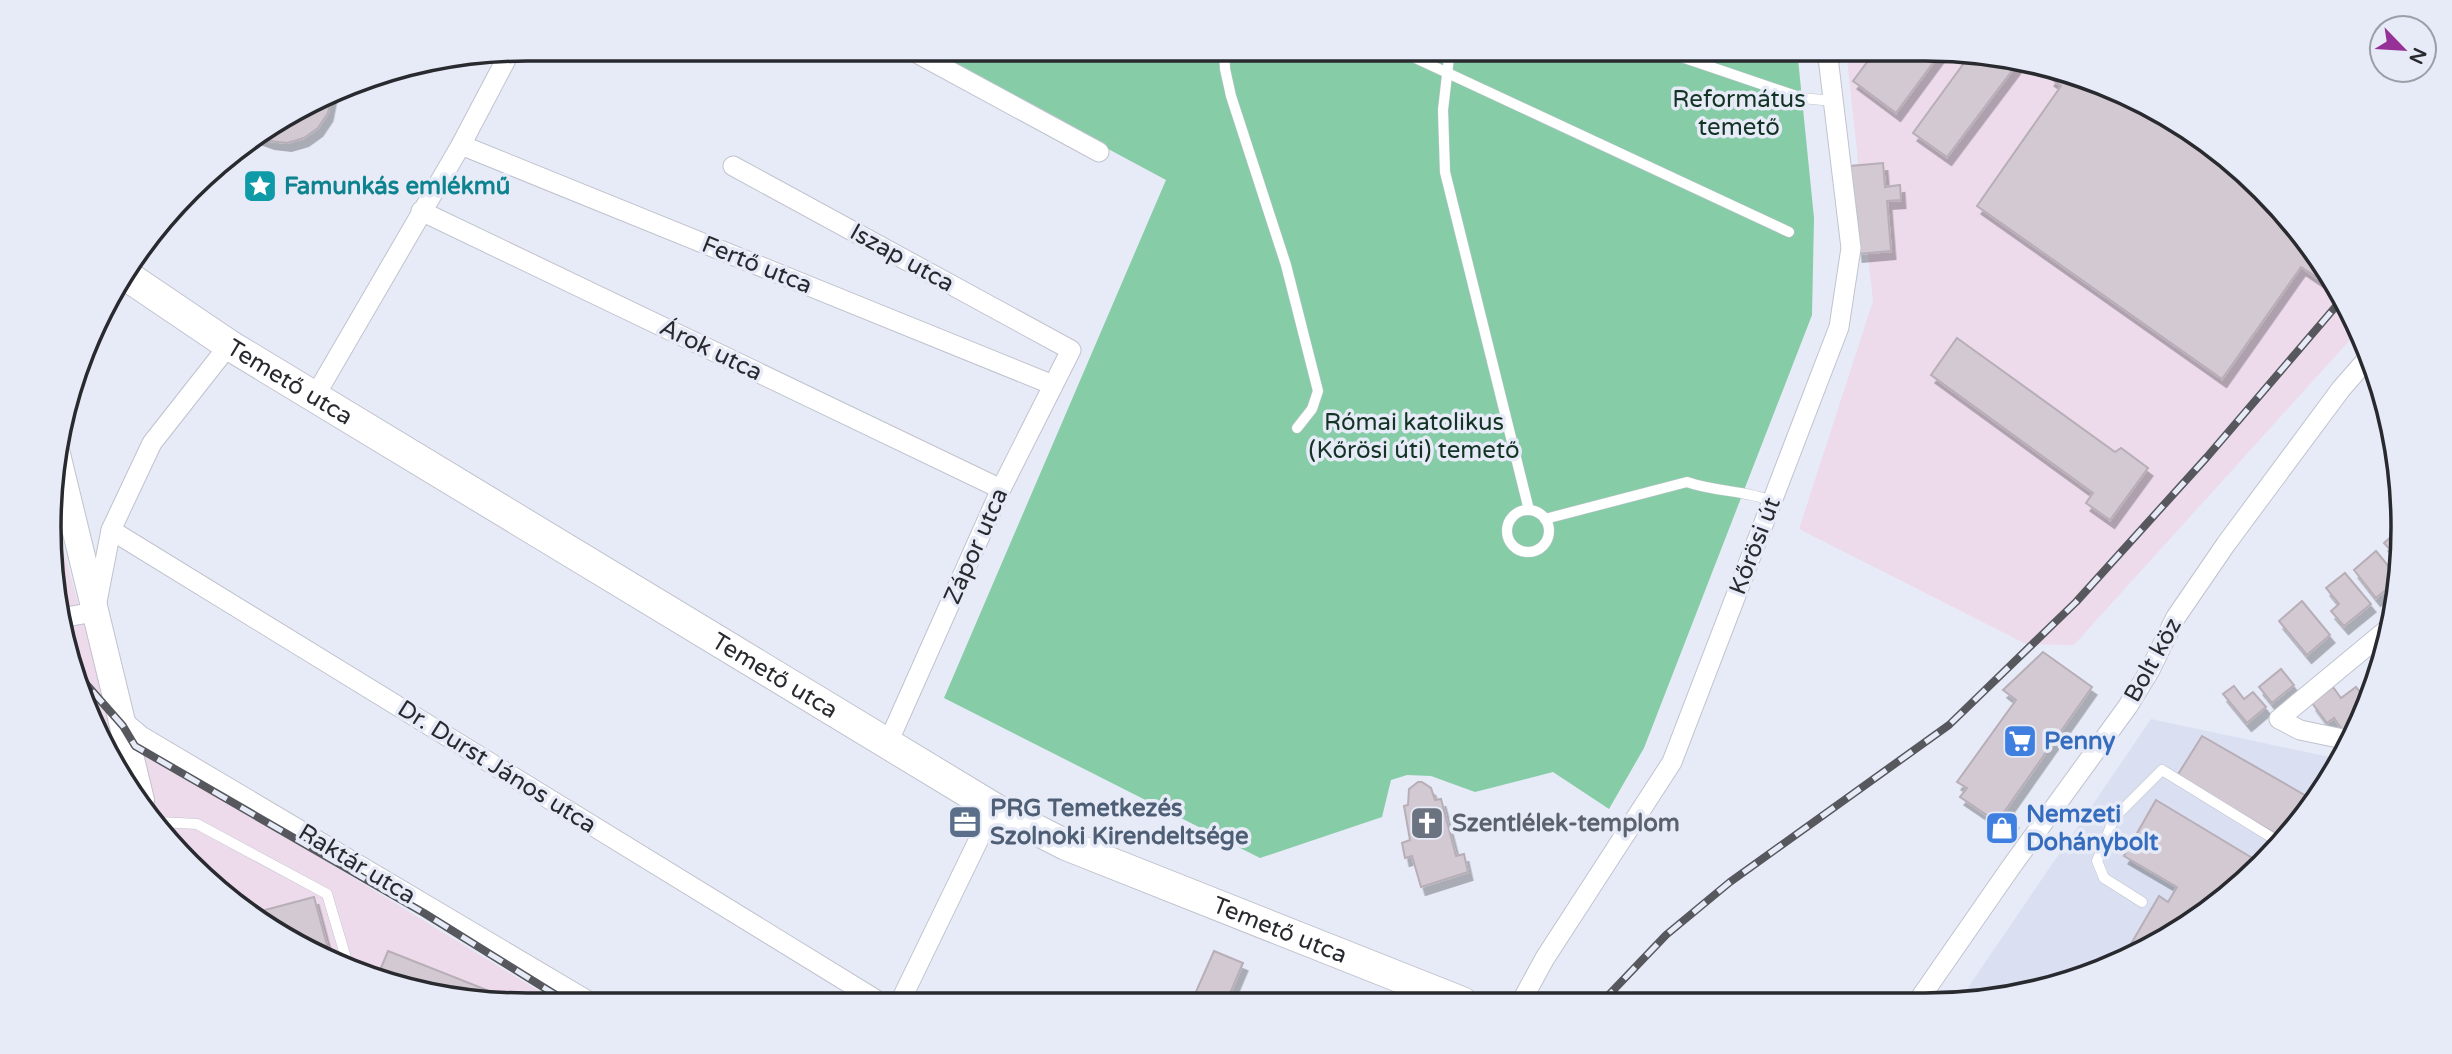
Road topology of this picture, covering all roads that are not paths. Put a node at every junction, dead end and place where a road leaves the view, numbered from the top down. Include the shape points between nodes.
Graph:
1 (931, 61) edge
2 (1225, 61) edge
3 (1423, 61) edge
4 (1448, 61) edge
5 (1693, 61) edge
6 (1829, 61) edge
7 (505, 62) edge
8 (1447, 72) junction
9 (1833, 101) junction
10 (461, 145) junction
11 (1099, 152) dead end
12 (733, 166) dead end
13 (421, 211) junction
14 (1789, 232) dead end
15 (133, 280) edge
16 (229, 345) junction
17 (1071, 350) joint
18 (2362, 366) edge
19 (1053, 385) junction
20 (315, 396) junction
21 (1297, 428) dead end
22 (64, 481) edge
23 (1002, 489) junction
24 (1772, 501) junction
25 (1529, 510) junction
26 (1545, 519) junction
27 (111, 530) junction
28 (95, 612) junction
29 (70, 616) edge
30 (2377, 637) edge
31 (121, 719) junction
32 (2340, 738) edge
33 (887, 745) junction
34 (131, 772) edge
35 (995, 808) junction
36 (167, 822) edge
37 (2272, 837) edge
38 (2141, 902) dead end
39 (345, 955) edge
40 (575, 993) edge
41 (865, 993) edge
42 (904, 993) edge
43 (1439, 993) edge
44 (1526, 993) edge
45 (1931, 993) edge

1 - 11 street
2 - 21 lane via 1231,96 1286,265 1318,391 1312,409
3 - 8 lane
4 - 8 lane
5 - 9 lane via 1802,98
6 - 9 street, Kőrösi út
7 - 10 street
8 - 14 lane
8 - 25 lane via 1443,110 1446,172
9 - 24 street, Kőrösi út via 1851,248 1839,327
10 - 13 street
10 - 19 street, Fertő utca
12 - 17 street, Iszap utca
13 - 20 street
13 - 23 street, Árok utca
15 - 16 main road, Temető utca
16 - 20 main road, Temető utca
16 - 27 street via 152,443
17 - 19 street, Zápor utca
18 - 45 street, Bolt köz via 2226,544 2176,617 2128,706 2011,867
19 - 23 street, Zápor utca
20 - 33 main road, Temető utca
22 - 28 street
23 - 33 street, Zápor utca
24 - 26 lane via 1687,482
24 - 44 street, Kőrösi út via 1672,762
25 - 26 lane
25 - 26 lane via 1517,513 1509,522 1508,535 1518,549 1534,550 1545,543 1549,531
27 - 28 street
27 - 41 street, Dr. Durst János utca
28 - 29 street
28 - 31 street
30 - 32 street via 2279,719 2300,730
31 - 34 street
31 - 40 street, Raktár utca via 141,736
33 - 35 main road, Temető utca
35 - 42 street
35 - 43 main road, Temető utca via 1066,845
36 - 39 lane via 197,824 327,894
37 - 38 lane via 2162,770 2114,818 2097,861 2104,878

